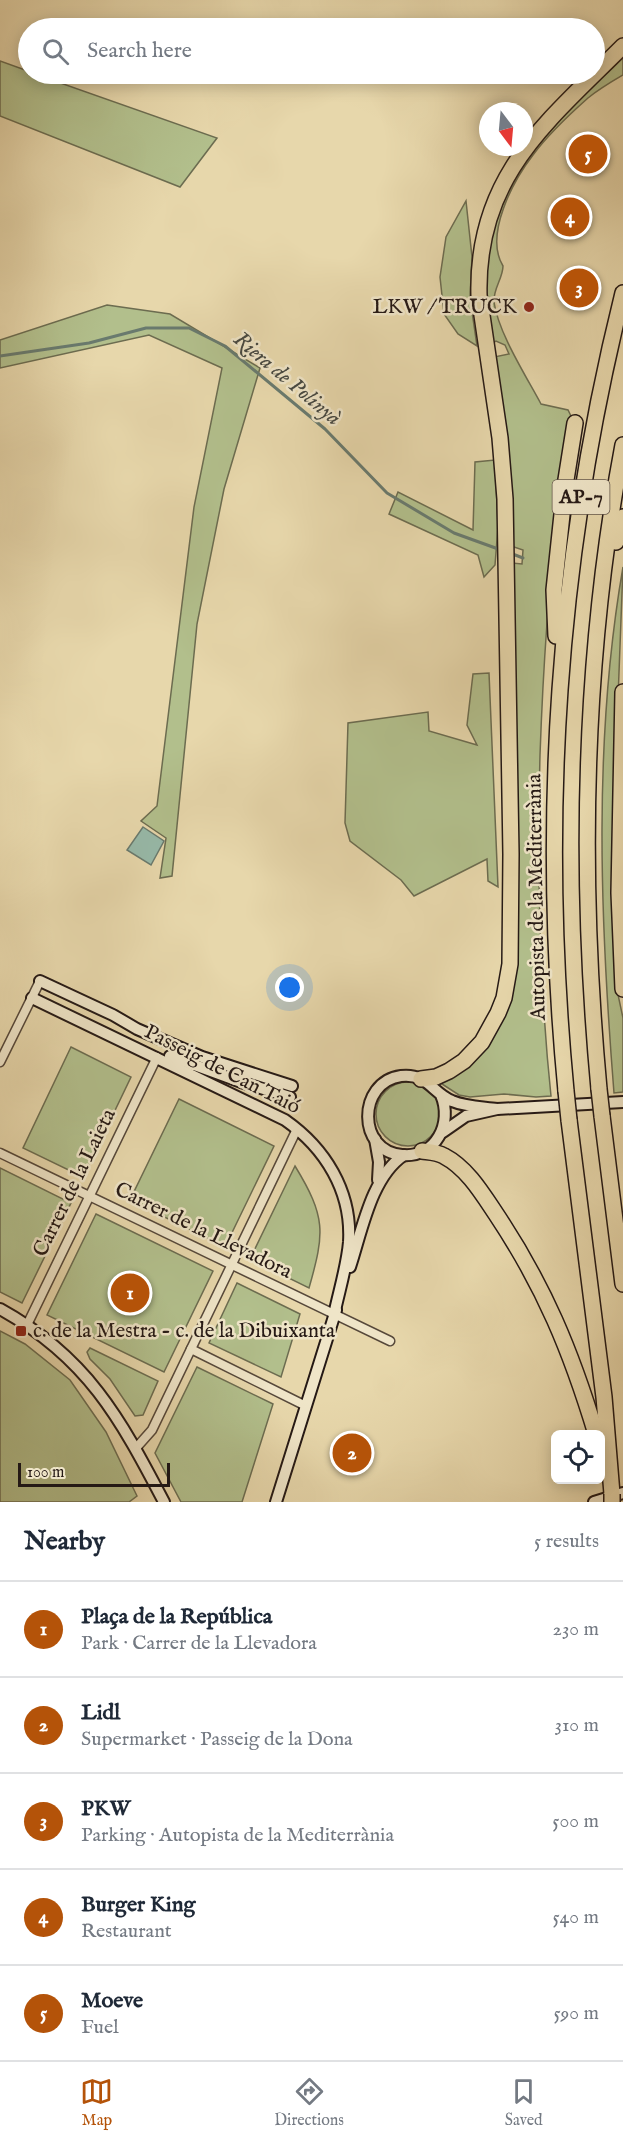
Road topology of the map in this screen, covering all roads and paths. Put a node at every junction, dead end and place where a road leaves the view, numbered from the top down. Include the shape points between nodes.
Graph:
1 (623, 46) edge
2 (605, 65) edge
3 (586, 84) edge
4 (623, 293) edge
5 (575, 423) dead end
6 (623, 445) edge
7 (623, 517) edge
8 (601, 597) junction
9 (623, 692) edge
10 (558, 705) junction
11 (40, 981) joint
12 (623, 989) edge
13 (32, 998) junction
14 (44, 1003) junction
15 (157, 1058) junction
16 (0, 1062) edge
17 (421, 1079) junction
18 (441, 1095) junction
19 (623, 1102) edge
20 (497, 1109) junction
21 (297, 1129) junction
22 (441, 1133) junction
23 (375, 1139) junction
24 (422, 1151) junction
25 (0, 1153) edge
26 (404, 1155) junction
27 (378, 1183) junction
28 (90, 1196) junction
29 (232, 1265) junction
30 (623, 1284) edge
31 (0, 1309) edge
32 (334, 1315) junction
33 (27, 1325) junction
34 (390, 1341) dead end
35 (191, 1349) junction
36 (306, 1406) junction
37 (595, 1430) edge
38 (136, 1448) junction
39 (605, 1464) edge
40 (609, 1476) junction
41 (616, 1496) edge
42 (164, 1502) edge
43 (276, 1502) edge
44 (594, 1502) edge

1 - 2 highway
3 - 17 highway via 528,144 506,177 487,225 480,256 479,295 502,454 511,948 508,981 490,1029 474,1052 445,1073
4 - 10 highway, Autopista de la Mediterrània / AP-7 via 577,519
5 - 10 highway via 554,590
6 - 8 highway, AP-7
7 - 8 highway
8 - 30 highway, AP-7, bridge via 590,721 587,851 591,994
9 - 12 highway via 619,894
10 - 40 highway, Autopista de la Mediterrània / AP-7, bridge via 553,905 561,1039 598,1347
11 - 13 street
11 - 14 main road, Passeig de Can Taió via 137,1029 291,1091 241,1082 179,1060 57,1004
13 - 14 main road, Passeig de Can Taió
13 - 16 street
14 - 15 main road, Passeig de Can Taió
15 - 21 main road, Passeig de Can Taió
15 - 28 street, Carrer de la Laieta
17 - 18 main road
17 - 23 main road via 400,1076 378,1088 367,1111
18 - 20 main road via 458,1104
18 - 22 main road via 446,1115
19 - 20 main road
20 - 22 main road via 466,1116
21 - 29 street
21 - 32 main road, Passeig de Can Taió via 323,1155 334,1173 348,1213 349,1242
22 - 24 main road via 435,1143
23 - 26 main road via 385,1149
23 - 27 main road
24 - 26 main road
24 - 37 highway via 437,1153 459,1166 509,1233 565,1341
25 - 28 street, Carrer de la Llevadora
26 - 27 main road
27 - 32 main road
28 - 29 street, Carrer de la Llevadora
28 - 33 street, Carrer de la Laieta
29 - 32 street, Carrer de la Llevadora
29 - 35 street
31 - 33 main road
32 - 34 street, Carrer de la Llevadora
32 - 36 main road
33 - 38 main road via 82,1372 109,1404
35 - 36 street
35 - 38 street via 152,1430
36 - 43 main road
38 - 42 main road
39 - 40 highway
40 - 41 highway
41 - 44 main road

